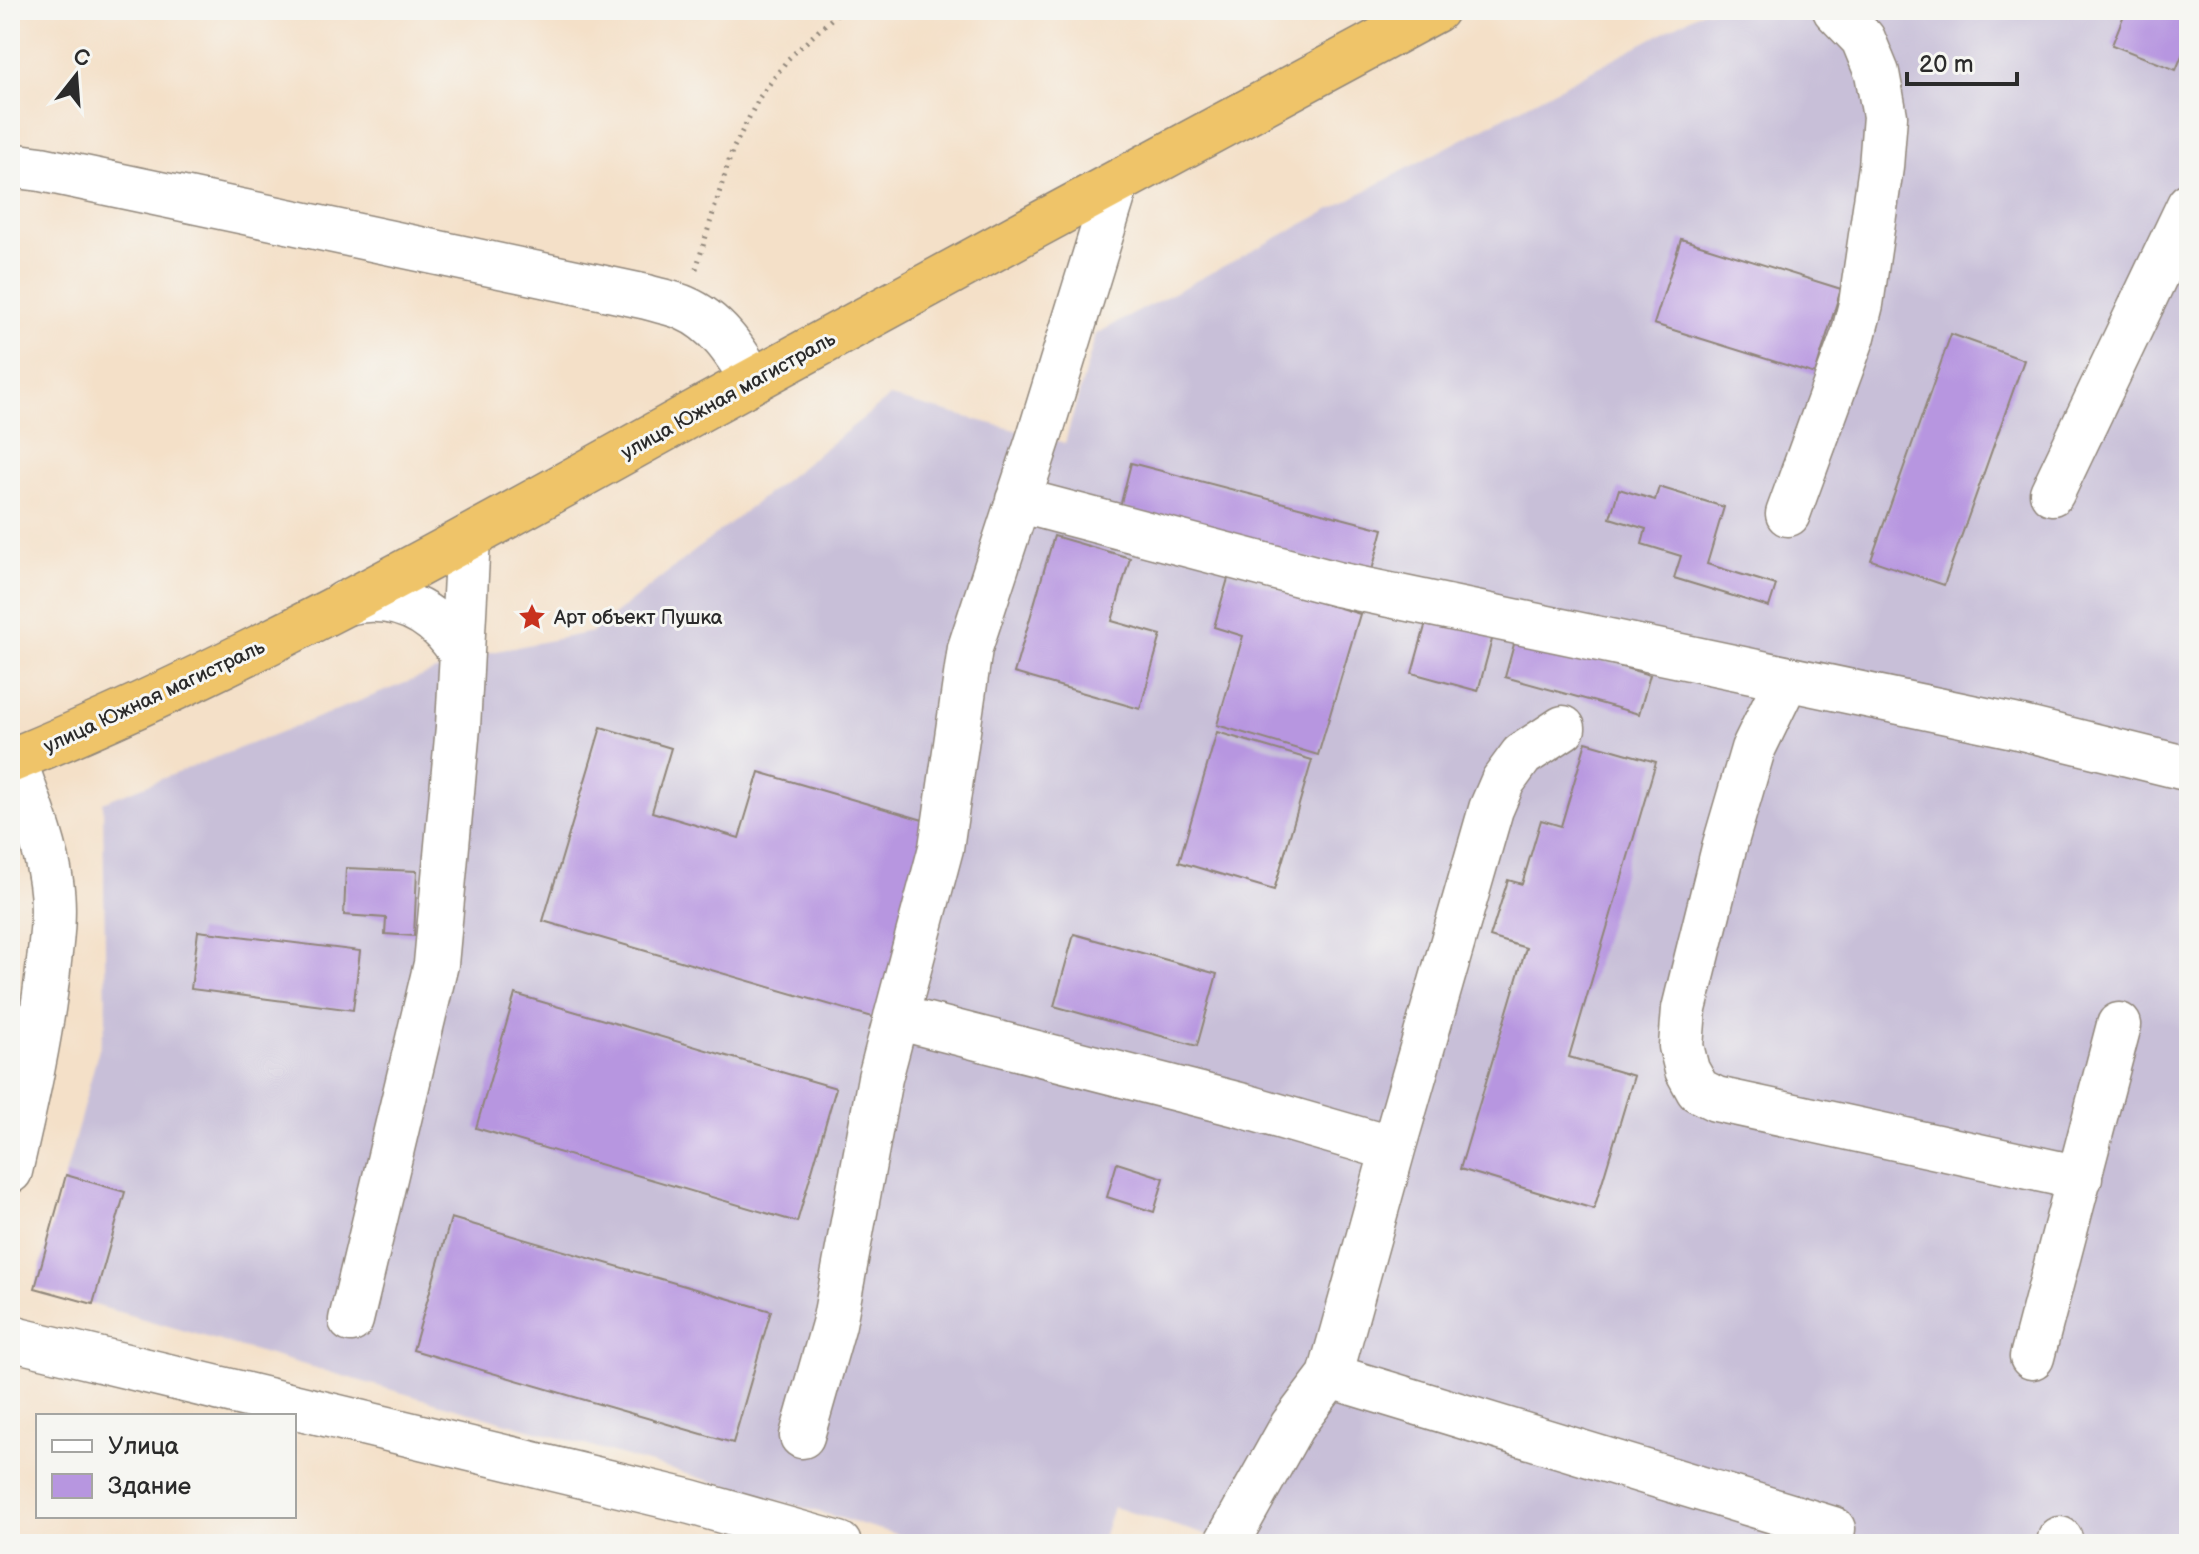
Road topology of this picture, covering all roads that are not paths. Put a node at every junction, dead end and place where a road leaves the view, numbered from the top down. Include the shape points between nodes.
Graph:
1 (1436, 10) edge
2 (1835, 10) edge
3 (10, 165) edge
4 (1117, 183) junction
5 (2189, 205) edge
6 (753, 380) junction
7 (2052, 493) dead end
8 (1018, 500) junction
9 (1788, 514) dead end
10 (468, 538) junction
11 (345, 603) junction
12 (461, 653) junction
13 (1787, 679) junction
14 (1563, 728) dead end
15 (12, 760) edge
16 (2189, 769) edge
17 (896, 1017) junction
18 (2119, 1025) dead end
19 (1393, 1149) junction
20 (10, 1171) edge
21 (2080, 1178) junction
22 (351, 1320) dead end
23 (10, 1336) edge
24 (2032, 1357) dead end
25 (1330, 1376) junction
26 (802, 1436) dead end
27 (1833, 1529) dead end
28 (839, 1544) edge
29 (1226, 1544) edge

1 - 4 highway, улица Южная магистраль
2 - 9 street via 1863,39 1877,73 1885,116 1881,167 1853,336
3 - 6 street via 684,308 711,325
4 - 6 highway, улица Южная магистраль
4 - 8 street
5 - 7 street
6 - 10 highway, улица Южная магистраль
8 - 13 street via 1337,584
8 - 17 street via 970,648 941,848
10 - 11 highway, улица Южная магистраль
10 - 12 street
11 - 12 street via 377,598 417,610 444,630
11 - 15 highway, улица Южная магистраль via 240,657
12 - 22 street via 436,964
13 - 16 street
13 - 21 street via 1753,749 1684,1009 1681,1046 1698,1090 1716,1099
14 - 19 street via 1522,755 1491,809
15 - 20 street via 42,839 51,884 52,930 46,996
17 - 19 street
17 - 26 street via 834,1324
18 - 21 street
19 - 25 street
21 - 24 street
23 - 28 street via 691,1502
25 - 27 street
25 - 29 street via 1292,1426

